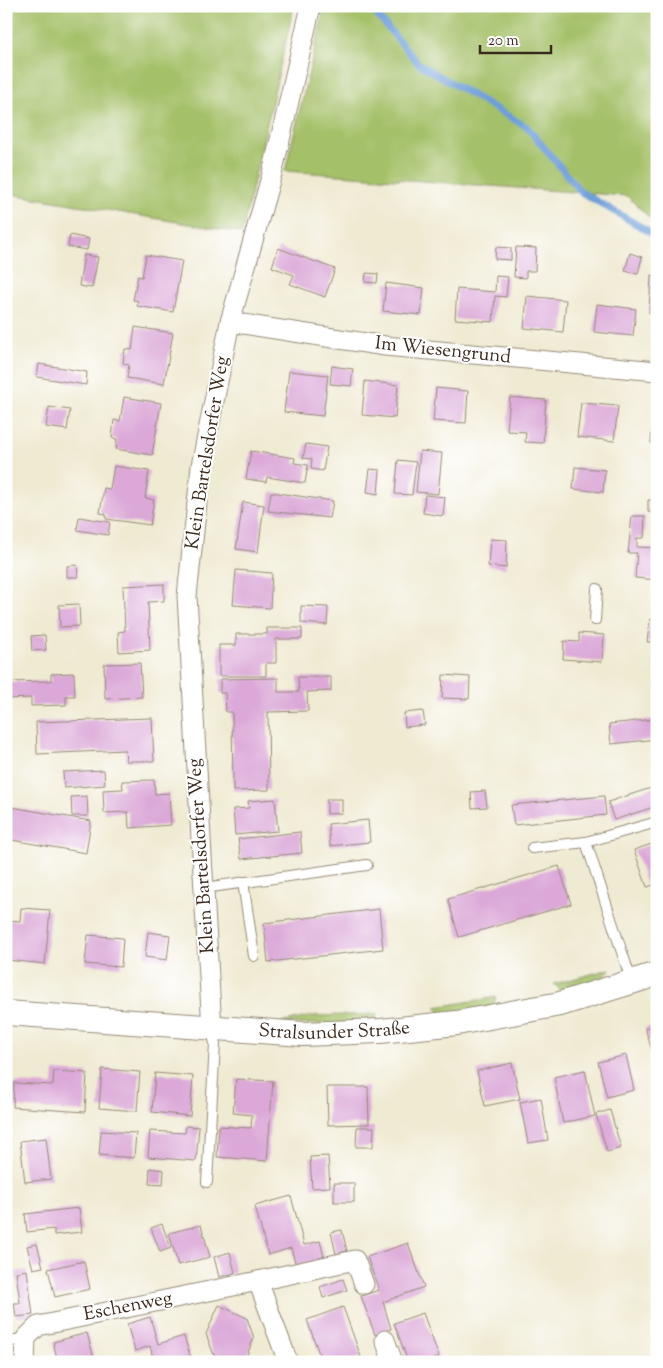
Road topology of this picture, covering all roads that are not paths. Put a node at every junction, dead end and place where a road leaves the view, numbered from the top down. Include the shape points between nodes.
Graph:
1 (312, 6) edge
2 (230, 322) junction
3 (657, 371) edge
4 (597, 588) dead end
5 (595, 620) dead end
6 (657, 822) edge
7 (586, 842) junction
8 (532, 848) dead end
9 (368, 865) dead end
10 (243, 882) junction
11 (204, 888) junction
12 (254, 956) dead end
13 (657, 974) edge
14 (632, 983) junction
15 (6, 1013) edge
16 (212, 1029) junction
17 (207, 1182) dead end
18 (258, 1281) junction
19 (364, 1284) dead end
20 (26, 1338) junction
21 (385, 1340) dead end
22 (6, 1342) edge
23 (25, 1362) edge
24 (288, 1362) edge
25 (393, 1362) edge

1 - 2 street, Klein Bartelsdorfer Weg via 273,170
2 - 3 street, Im Wiesengrund via 385,346
2 - 11 street, Klein Bartelsdorfer Weg via 201,466 187,596
4 - 5 lane
6 - 7 lane
7 - 8 lane
7 - 14 lane
9 - 10 lane
10 - 11 lane
10 - 12 lane
11 - 16 street, Klein Bartelsdorfer Weg
13 - 14 street, Stralsunder Straße
14 - 16 street, Stralsunder Straße via 560,1004 457,1023 380,1032 303,1034
15 - 16 street, Stralsunder Straße
16 - 17 lane via 216,1044
18 - 19 street, Eschenweg via 355,1260
18 - 20 street, Eschenweg via 38,1326
18 - 24 street
20 - 22 lane
20 - 23 street
21 - 25 street

